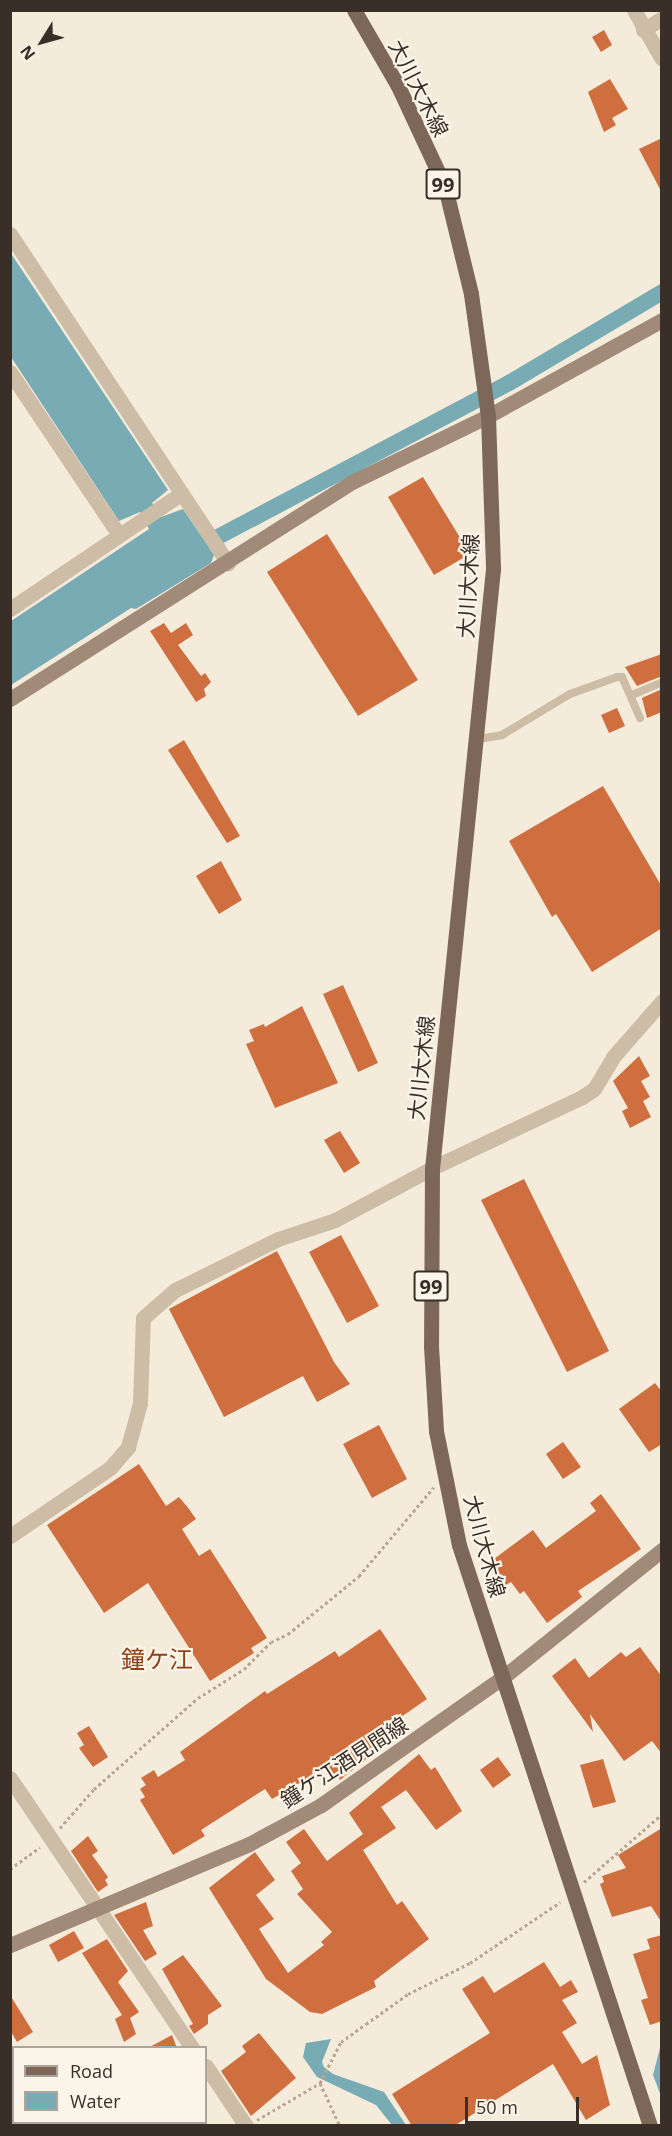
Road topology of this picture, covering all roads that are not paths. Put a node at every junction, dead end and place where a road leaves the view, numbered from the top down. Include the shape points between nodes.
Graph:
1 (354, 10) edge
2 (634, 10) edge
3 (662, 18) edge
4 (643, 30) junction
5 (662, 59) edge
6 (10, 234) edge
7 (662, 320) edge
8 (10, 372) edge
9 (487, 413) junction
10 (178, 495) junction
11 (122, 533) junction
12 (226, 559) junction
13 (10, 609) edge
14 (662, 682) edge
15 (632, 695) junction
16 (10, 699) edge
17 (640, 718) dead end
18 (478, 739) junction
19 (662, 1001) edge
20 (432, 1168) junction
21 (10, 1536) edge
22 (662, 1550) edge
23 (502, 1678) junction
24 (10, 1778) edge
25 (98, 1909) junction
26 (10, 1945) edge
27 (191, 2046) edge
28 (207, 2067) edge
29 (248, 2126) edge
30 (650, 2126) edge

1 - 9 main road, 大川大木線 / 99 via 398,86 445,187 471,294
2 - 4 street
3 - 4 street
4 - 5 street
6 - 10 street
7 - 9 main road
8 - 11 street
9 - 12 main road via 354,481
9 - 18 main road, 大川大木線 / 99 via 493,568
10 - 11 street
10 - 12 street
11 - 13 street
12 - 16 main road
14 - 15 lane
15 - 17 lane
15 - 18 lane via 622,677 617,676 570,694 502,735
18 - 20 main road, 大川大木線 / 99
19 - 20 street via 613,1057 594,1089
20 - 21 street via 335,1220 278,1239 175,1290 143,1318 140,1403 128,1447 110,1468
20 - 23 main road, 大川大木線 / 99 via 431,1346 436,1431 459,1545
22 - 23 main road, 鐘ケ江酒見間線
23 - 25 main road, 鐘ケ江酒見間線 via 321,1805 249,1844
23 - 30 main road, 大川大木線 / 99
24 - 25 street
25 - 26 main road, 鐘ケ江酒見間線
25 - 27 street
28 - 29 street

